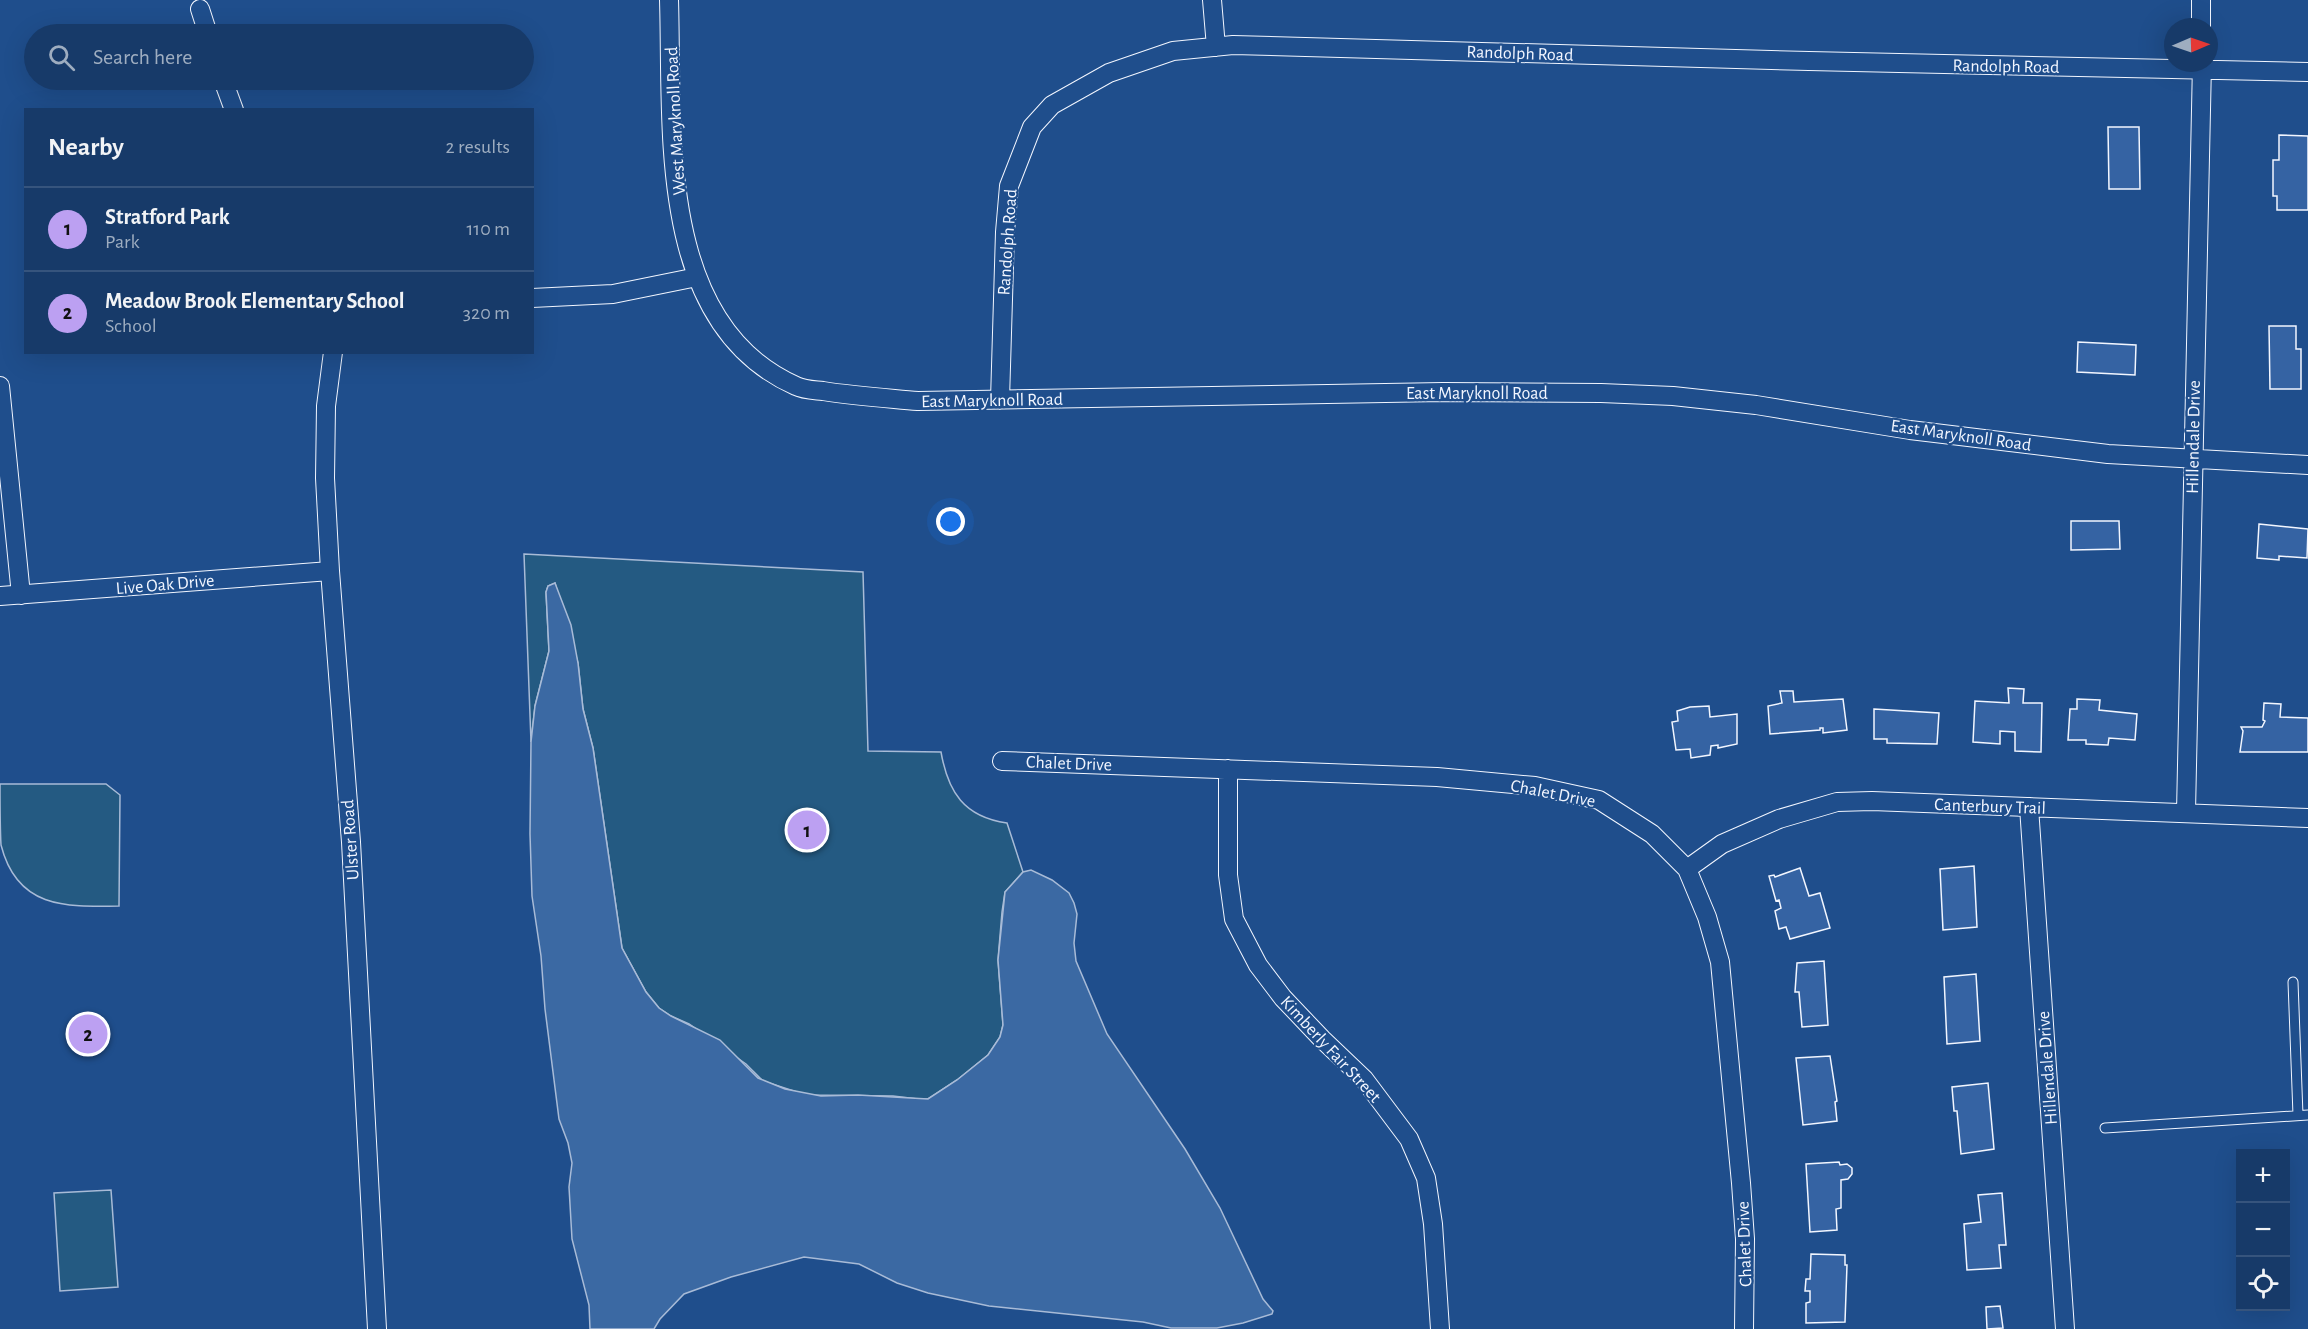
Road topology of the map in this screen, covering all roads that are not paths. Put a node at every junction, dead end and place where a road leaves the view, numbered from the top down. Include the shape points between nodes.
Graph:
1 (669, 0) edge
2 (1212, 0) edge
3 (2201, 0) edge
4 (200, 9) dead end
5 (2201, 18) edge
6 (205, 24) edge
7 (1216, 47) junction
8 (2164, 65) edge
9 (2218, 67) edge
10 (2202, 72) edge
11 (2308, 72) edge
12 (227, 90) edge
13 (233, 108) edge
14 (697, 277) junction
15 (534, 297) edge
16 (333, 354) edge
17 (0, 386) edge
18 (1000, 400) junction
19 (2193, 459) junction
20 (2308, 465) edge
21 (330, 571) junction
22 (21, 595) junction
23 (0, 596) edge
24 (1002, 761) dead end
25 (1228, 769) junction
26 (2030, 807) junction
27 (2186, 812) junction
28 (2308, 818) edge
29 (1687, 869) junction
30 (2293, 982) dead end
31 (2303, 1115) edge
32 (2105, 1128) dead end
33 (376, 1329) edge
34 (1440, 1329) edge
35 (1744, 1329) edge
36 (2065, 1329) edge

1 - 14 street, West Maryknoll Road via 674,176
2 - 7 street
3 - 5 street
4 - 6 street
7 - 8 street, Randolph Road
7 - 18 street, Randolph Road via 1173,51 1109,73 1052,105 1032,127 1009,186
9 - 11 street, Randolph Road
10 - 19 street, Hillendale Drive
12 - 13 street
14 - 15 street via 613,294
14 - 18 street, East Maryknoll Road via 712,311 732,339 771,372 798,387 918,401
16 - 21 street, Ulster Road via 325,430
17 - 22 street
18 - 19 street, East Maryknoll Road via 1443,392 1673,396 2108,454
19 - 20 street, East Maryknoll Road
19 - 27 street, Hillendale Drive
21 - 22 street, Live Oak Drive
21 - 33 street, Ulster Road via 351,842
22 - 23 street, Live Oak Drive
24 - 25 street, Chalet Drive
25 - 29 street, Chalet Drive via 1437,777 1535,786 1599,800 1652,834
25 - 34 street, Kimberly Fair Street via 1228,875 1234,919 1258,965 1283,998 1364,1079 1409,1139 1426,1178
26 - 27 street, Canterbury Trail
26 - 29 street, Canterbury Trail via 1837,802 1779,819 1722,844
26 - 36 street, Hillendale Drive
27 - 28 street, Canterbury Trail
29 - 35 street, Chalet Drive via 1720,962 1742,1194
30 - 31 lane
31 - 32 lane

